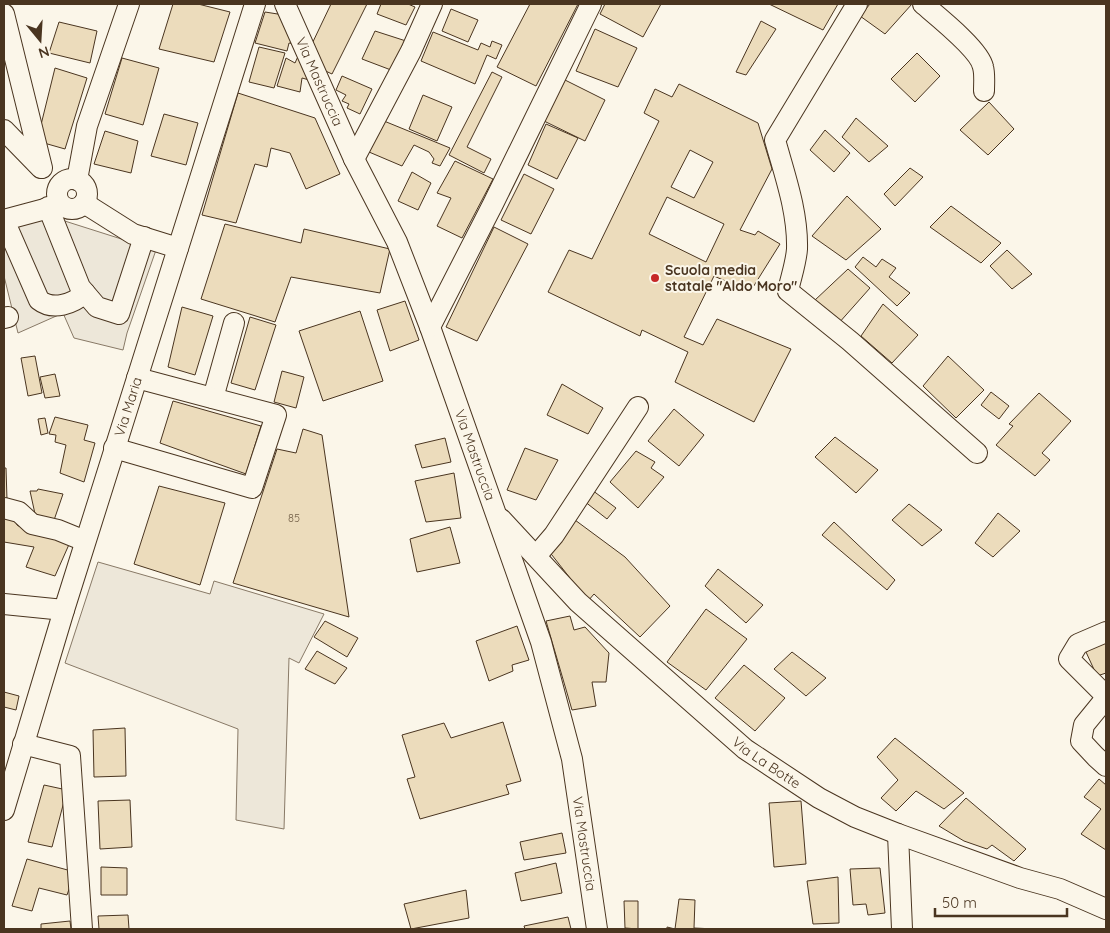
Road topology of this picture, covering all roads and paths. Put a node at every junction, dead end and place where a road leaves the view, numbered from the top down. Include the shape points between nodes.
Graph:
1 (129, 4) edge
2 (255, 4) edge
3 (285, 4) edge
4 (432, 4) edge
5 (591, 4) edge
6 (857, 4) edge
7 (923, 4) edge
8 (4, 14) edge
9 (984, 91) dead end
10 (4, 130) edge
11 (354, 159) junction
12 (42, 168) junction
13 (77, 180) junction
14 (55, 201) junction
15 (84, 203) junction
16 (4, 220) edge
17 (144, 237) junction
18 (178, 248) junction
19 (85, 293) junction
20 (234, 323) dead end
21 (430, 327) junction
22 (136, 378) junction
23 (213, 398) junction
24 (638, 407) dead end
25 (114, 448) junction
26 (977, 452) dead end
27 (4, 508) edge
28 (495, 512) junction
29 (85, 541) junction
30 (536, 556) junction
31 (4, 604) edge
32 (64, 610) junction
33 (1106, 632) edge
34 (1106, 697) edge
35 (23, 744) junction
36 (1106, 766) edge
37 (4, 810) edge
38 (898, 834) junction
39 (1106, 909) edge
40 (82, 929) edge
41 (597, 929) edge
42 (902, 929) edge

1 - 13 street via 87,126
2 - 18 street, Via Maria
3 - 11 street, Via Mastruccia
4 - 11 street via 412,52
5 - 21 street
6 - 26 street via 775,140 796,229 797,251 788,291
7 - 9 street via 976,53 983,66
8 - 12 street
10 - 12 street
11 - 21 street, Via Mastruccia via 397,242
12 - 14 street
13 - 14 street via 66,180 58,186
13 - 15 street via 86,189
14 - 15 street via 71,208
14 - 16 street
14 - 19 street via 80,287
15 - 17 street via 132,234
16 - 19 street via 44,305 65,305
17 - 18 street
17 - 19 street via 119,314 97,307
18 - 22 street, Via Maria
20 - 23 street
21 - 28 street, Via Mastruccia
22 - 23 street
22 - 25 street, Via Maria
23 - 25 street via 276,415 252,488
24 - 30 street via 554,535
25 - 29 street, Via Maria
27 - 29 street via 19,512 32,524
28 - 30 street, Via La Botte
28 - 41 street, Via Mastruccia via 541,642 572,760
29 - 32 street, Via Maria
30 - 38 street, Via La Botte via 578,602 745,749 819,798
31 - 32 street
32 - 35 street, Via Maria
33 - 34 street via 1078,644 1068,659
34 - 36 street via 1084,725 1081,740
35 - 37 street, Via Maria
35 - 40 street via 70,756
38 - 39 street, Via La Botte via 1060,889
38 - 42 street

